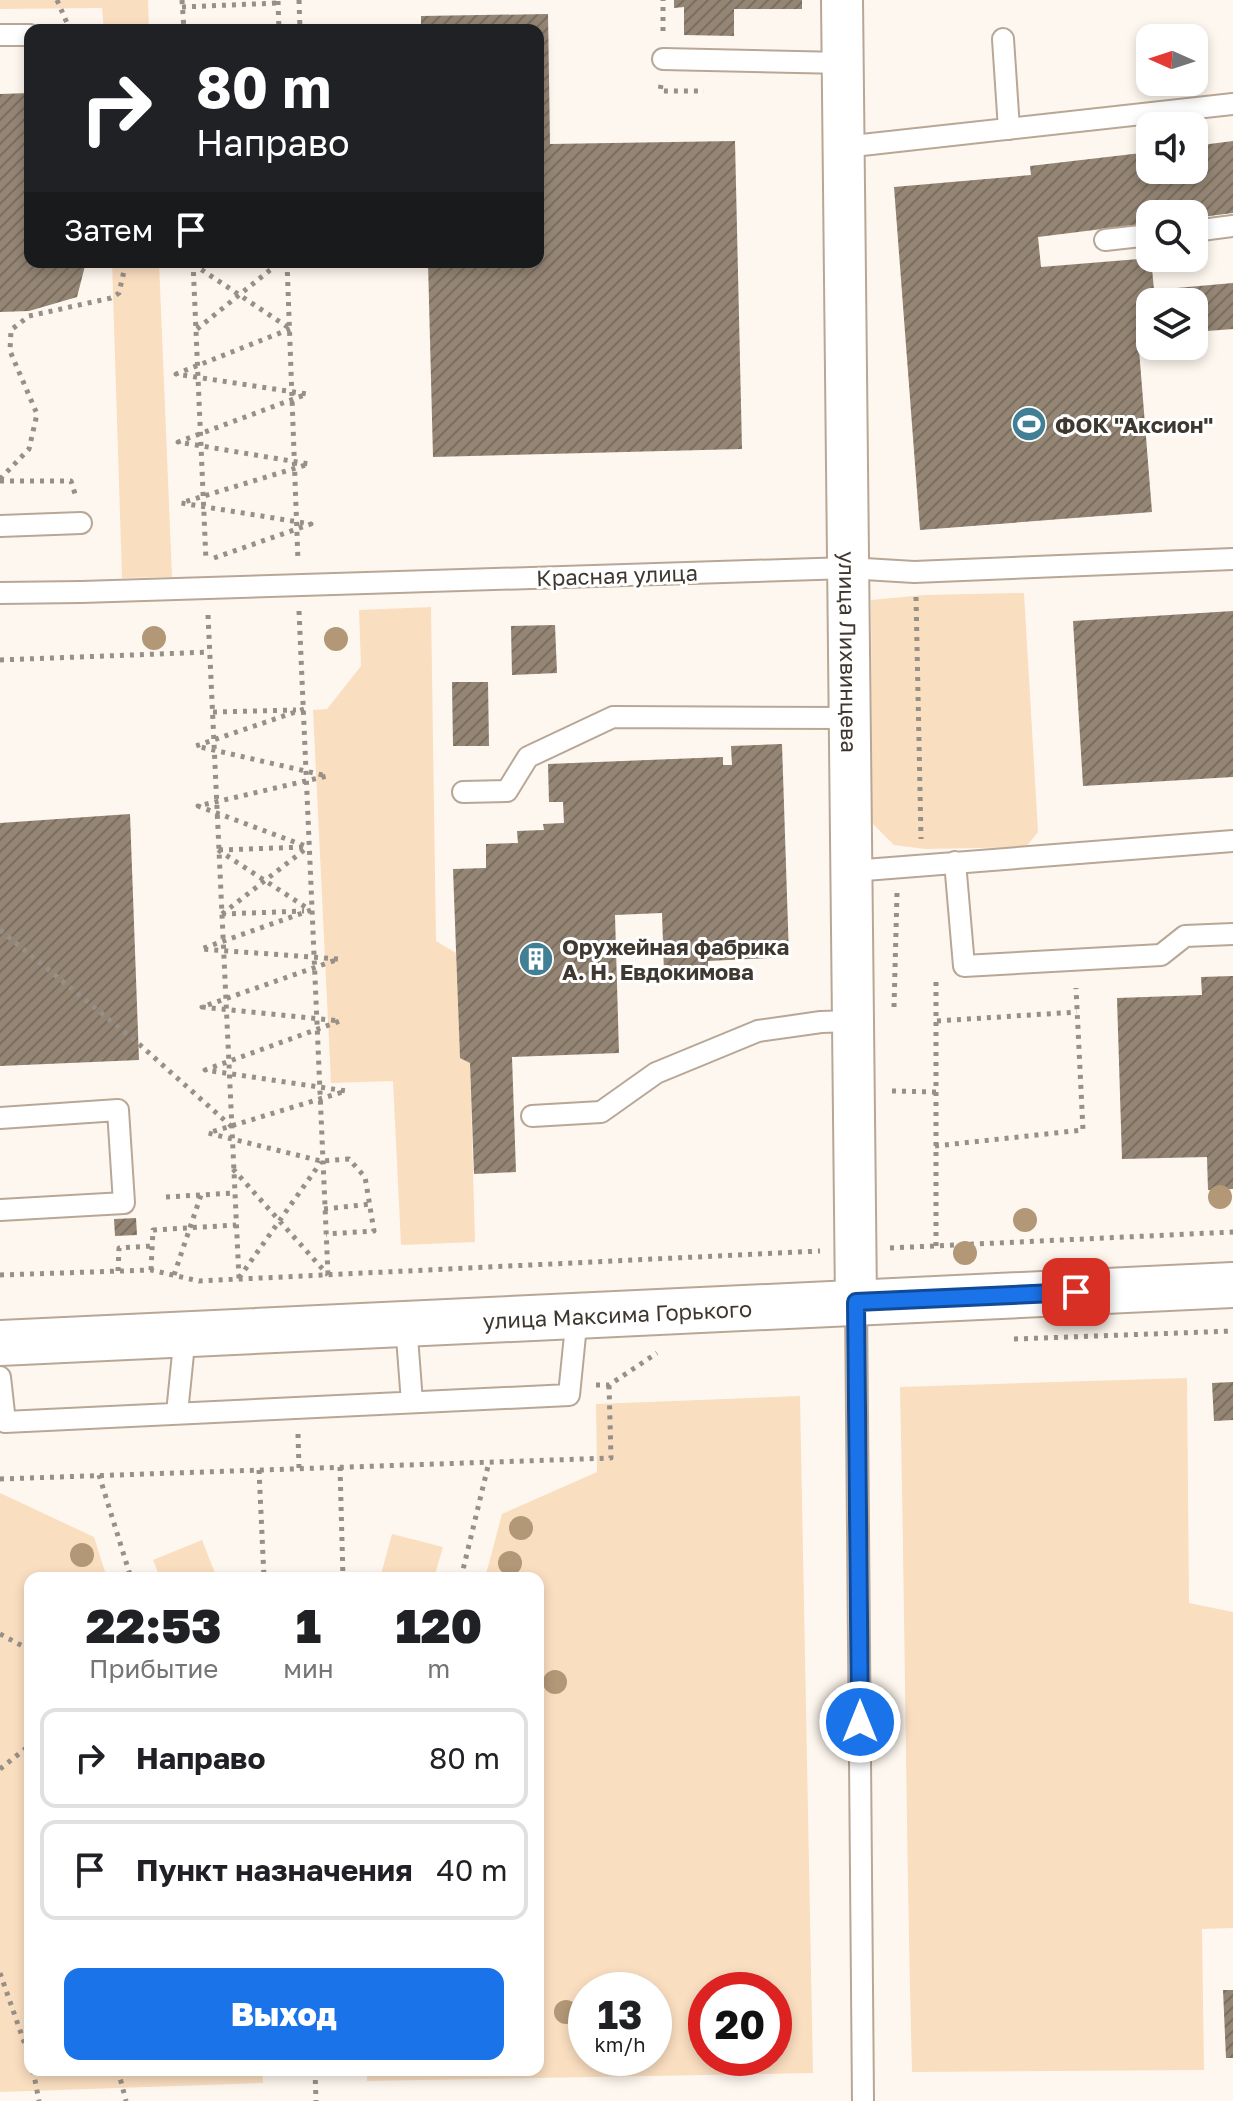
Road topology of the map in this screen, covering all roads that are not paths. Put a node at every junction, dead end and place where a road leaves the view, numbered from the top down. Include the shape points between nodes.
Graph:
1 (842, 0) edge
2 (0, 35) edge
3 (24, 35) edge
4 (1003, 39) dead end
5 (663, 59) dead end
6 (843, 63) junction
7 (1233, 104) edge
8 (1009, 129) junction
9 (844, 147) junction
10 (1233, 226) edge
11 (1208, 229) edge
12 (1136, 237) edge
13 (1105, 240) dead end
14 (81, 523) dead end
15 (0, 526) edge
16 (1233, 559) edge
17 (848, 568) junction
18 (0, 593) edge
19 (850, 718) junction
20 (463, 792) dead end
21 (1233, 841) edge
22 (955, 862) junction
23 (852, 871) junction
24 (1233, 934) edge
25 (853, 1021) junction
26 (532, 1116) dead end
27 (0, 1118) edge
28 (0, 1210) edge
29 (1233, 1285) edge
30 (856, 1302) junction
31 (577, 1315) junction
32 (406, 1324) junction
33 (185, 1334) junction
34 (0, 1343) edge
35 (0, 1377) edge
36 (412, 1402) junction
37 (177, 1413) junction
38 (863, 2101) edge

1 - 6 street, улица Лихвинцева
2 - 3 lane
4 - 8 lane
5 - 6 lane
6 - 9 street, улица Лихвинцева
7 - 8 lane
8 - 9 lane
9 - 17 street, улица Лихвинцева
10 - 11 lane
12 - 13 lane
14 - 15 lane
16 - 17 lane, Красная улица via 914,572
17 - 18 lane, Красная улица
17 - 19 street, улица Лихвинцева
19 - 20 lane via 613,717 528,757 507,791
19 - 23 street, улица Лихвинцева
21 - 22 lane
22 - 23 lane
22 - 24 lane via 964,966 1161,955 1185,936
23 - 25 street, улица Лихвинцева
25 - 26 lane via 758,1031 656,1073 601,1112
25 - 30 street, улица Лихвинцева
27 - 28 lane via 118,1110 124,1203
29 - 30 main road, улица Максима Горького
30 - 31 main road, улица Максима Горького
30 - 38 lane
31 - 32 main road, улица Максима Горького
31 - 36 lane via 569,1395
32 - 33 main road, улица Максима Горького
32 - 36 lane
33 - 34 main road, улица Максима Горького
33 - 37 lane
35 - 37 lane via 5,1422
36 - 37 lane

